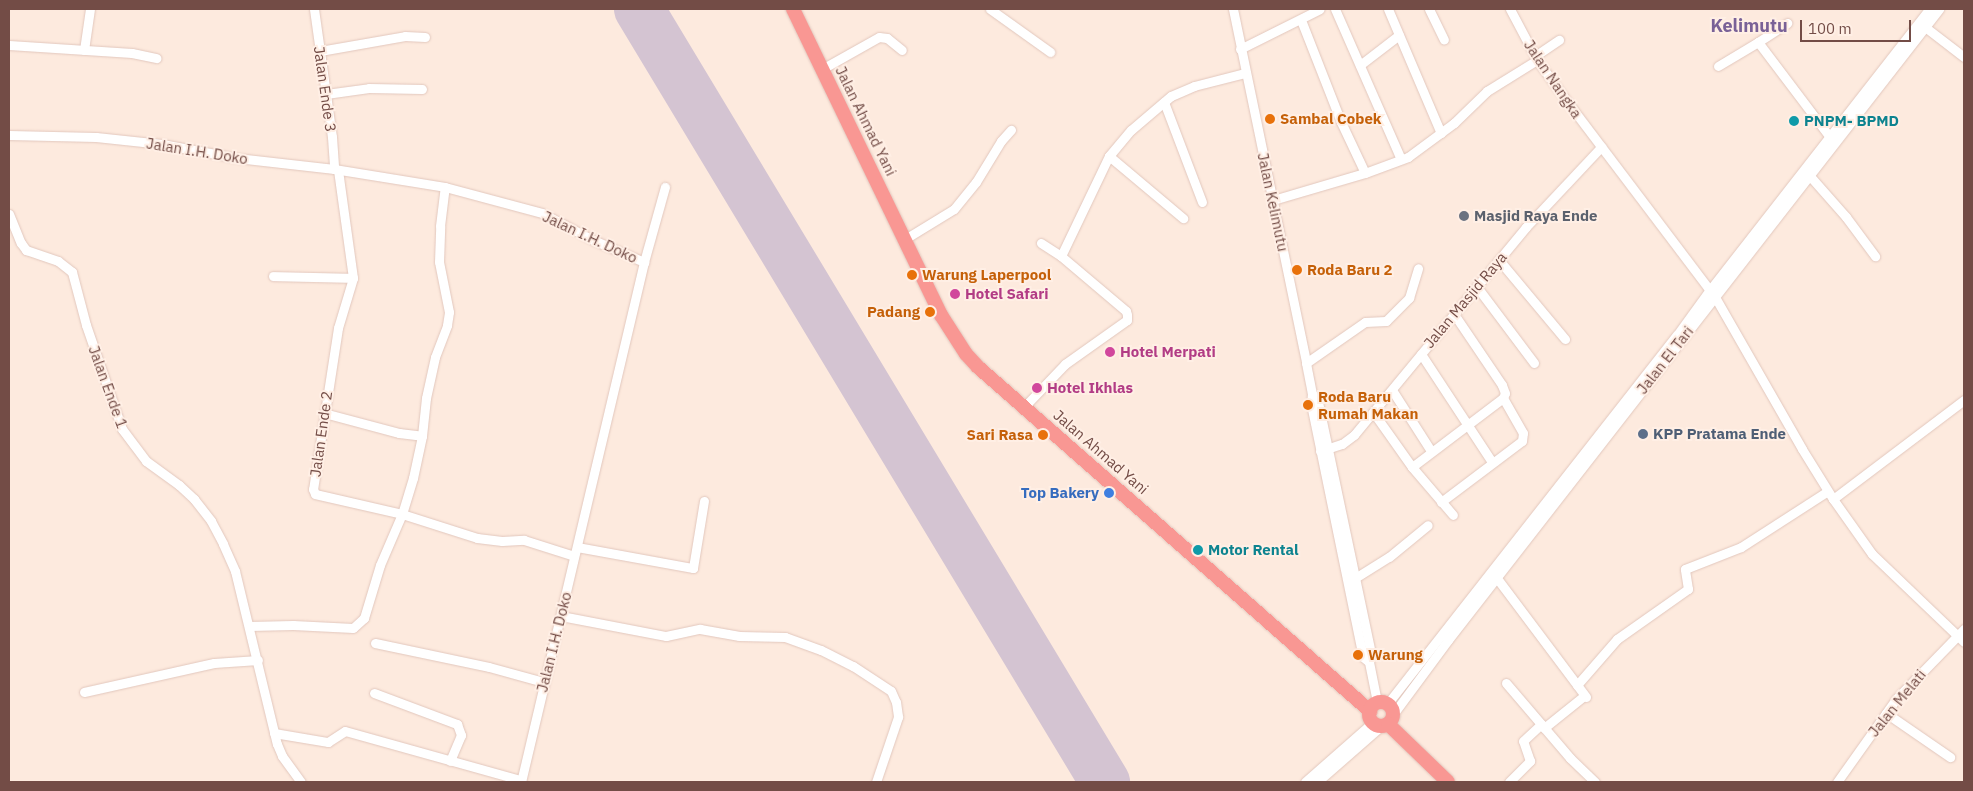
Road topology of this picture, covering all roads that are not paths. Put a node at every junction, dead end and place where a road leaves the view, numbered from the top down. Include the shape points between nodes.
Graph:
1 (90, 9) edge
2 (314, 9) edge
3 (793, 9) edge
4 (990, 9) edge
5 (1233, 9) edge
6 (1320, 9) edge
7 (1335, 9) edge
8 (1388, 9) edge
9 (1429, 9) edge
10 (1510, 9) edge
11 (1929, 9) edge
12 (1939, 9) edge
13 (1301, 20) junction
14 (1787, 23) dead end
15 (1924, 27) junction
16 (1399, 35) junction
17 (425, 37) dead end
18 (1444, 40) dead end
19 (1559, 40) dead end
20 (1758, 42) junction
21 (9, 44) edge
22 (1240, 49) junction
23 (84, 50) junction
24 (902, 50) dead end
25 (320, 51) junction
26 (1050, 52) dead end
27 (1964, 57) edge
28 (156, 58) dead end
29 (1536, 58) junction
30 (1360, 66) junction
31 (1718, 66) dead end
32 (822, 69) junction
33 (1245, 73) junction
34 (422, 89) dead end
35 (326, 94) junction
36 (1164, 102) junction
37 (1012, 130) dead end
38 (1440, 133) junction
39 (9, 134) edge
40 (1829, 136) junction
41 (1602, 147) junction
42 (1109, 156) junction
43 (1401, 159) junction
44 (336, 170) junction
45 (1366, 173) junction
46 (1809, 175) junction
47 (445, 186) junction
48 (665, 187) dead end
49 (1273, 200) junction
50 (1202, 202) dead end
51 (9, 214) edge
52 (1183, 218) dead end
53 (905, 239) junction
54 (1041, 243) dead end
55 (1061, 256) junction
56 (1875, 256) dead end
57 (1499, 260) junction
58 (644, 262) junction
59 (1418, 268) dead end
60 (273, 276) dead end
61 (353, 278) junction
62 (1477, 287) junction
63 (1712, 294) junction
64 (1454, 314) junction
65 (1565, 339) dead end
66 (1421, 354) junction
67 (1306, 363) junction
68 (1534, 363) dead end
69 (1392, 390) junction
70 (1503, 398) junction
71 (1964, 400) edge
72 (1024, 407) junction
73 (1373, 412) junction
74 (324, 413) junction
75 (1468, 423) junction
76 (422, 436) junction
77 (1324, 450) junction
78 (1431, 451) junction
79 (1492, 462) junction
80 (1412, 467) junction
81 (1830, 495) junction
82 (1552, 500) junction
83 (704, 501) dead end
84 (1441, 502) junction
85 (402, 514) junction
86 (1453, 515) dead end
87 (1428, 525) dead end
88 (576, 552) junction
89 (1496, 577) junction
90 (1354, 578) junction
91 (561, 616) junction
92 (249, 626) junction
93 (1962, 635) edge
94 (375, 643) dead end
95 (258, 660) junction
96 (1369, 662) junction
97 (544, 682) junction
98 (1506, 683) dead end
99 (1577, 685) junction
100 (84, 692) dead end
101 (374, 693) dead end
102 (1886, 713) junction
103 (1381, 714) junction
104 (1542, 726) junction
105 (274, 733) junction
106 (1346, 753) junction
107 (1950, 757) dead end
108 (450, 761) junction
109 (521, 781) edge
110 (301, 782) edge
111 (876, 782) edge
112 (1306, 782) edge
113 (1317, 782) edge
114 (1448, 782) edge
115 (1509, 782) edge
116 (1595, 782) edge
117 (1837, 782) edge

1 - 23 street
2 - 25 street, Jalan Ende 3
3 - 32 highway, Jalan Ahmad Yani
4 - 26 street
5 - 22 street, Jalan Kelimutu
6 - 13 street
7 - 30 street
8 - 16 street
9 - 18 street
10 - 29 street, Jalan Nangka
11 - 40 street, Jalan El Tari
12 - 15 street, Jalan El Tari
13 - 22 street
13 - 45 street via 1338,114
14 - 20 street
15 - 27 street
15 - 46 street, Jalan El Tari
16 - 30 street
16 - 38 street
17 - 25 street via 405,36
19 - 29 street
20 - 31 street
20 - 40 street
21 - 23 street
22 - 33 street, Jalan Kelimutu
23 - 28 street
24 - 32 street via 888,38 879,37
25 - 35 street, Jalan Ende 3
29 - 38 street via 1487,91
29 - 41 street, Jalan Nangka
30 - 43 street
32 - 53 highway, Jalan Ahmad Yani
33 - 36 street via 1194,86
33 - 49 street, Jalan Kelimutu
34 - 35 street via 369,88
35 - 44 street, Jalan Ende 3
36 - 42 street via 1131,130
36 - 50 street
37 - 53 street via 954,209
38 - 43 street
39 - 44 street, Jalan I.H. Doko via 96,137 162,144 237,158
40 - 63 street, Jalan El Tari
41 - 57 street, Jalan Masjid Raya
41 - 63 street, Jalan Nangka
42 - 52 street
42 - 55 street
43 - 45 street
44 - 47 street, Jalan I.H. Doko
44 - 61 street, Jalan Ende 2
45 - 49 street
46 - 56 street
46 - 63 street, Jalan El Tari
47 - 58 street, Jalan I.H. Doko via 542,214
47 - 76 street via 440,262 449,312 426,398
48 - 58 street
49 - 67 street, Jalan Kelimutu
51 - 92 street, Jalan Ende 1 via 26,250 58,261 72,272 89,334 122,429 146,462 179,485 211,521 234,571
53 - 72 highway, Jalan Ahmad Yani via 940,315 957,342 978,366
54 - 55 street
55 - 72 street via 1126,311 1127,320 1065,364
57 - 62 street, Jalan Masjid Raya
57 - 65 street
58 - 88 street, Jalan I.H. Doko
59 - 67 street via 1410,298 1386,321 1366,322
60 - 61 street
61 - 74 street, Jalan Ende 2 via 338,328
62 - 64 street, Jalan Masjid Raya
62 - 68 street
63 - 81 street, Jalan Nangka
63 - 82 street, Jalan El Tari
64 - 66 street, Jalan Masjid Raya
64 - 70 street via 1502,385
66 - 69 street, Jalan Masjid Raya
66 - 75 street
67 - 77 street, Jalan Kelimutu via 1312,394 1318,402
69 - 73 street, Jalan Masjid Raya
69 - 78 street
70 - 75 street
70 - 79 street via 1523,438
71 - 81 street
72 - 103 highway, Jalan Ahmad Yani
73 - 77 street, Jalan Masjid Raya via 1354,435 1342,444
73 - 80 street
74 - 76 street
74 - 85 street, Jalan Ende 2 via 313,488 315,494
75 - 78 street
75 - 79 street
76 - 85 street
77 - 90 street
77 - 96 street via 1363,657
78 - 80 street
79 - 84 street
80 - 84 street
81 - 93 street, Jalan Nangka via 1872,554
81 - 99 street via 1741,547 1685,570 1688,590 1617,639
82 - 89 street, Jalan El Tari
82 - 103 street, Jalan El Tari
83 - 88 street, Jalan Ende 2 via 693,568
84 - 86 street
85 - 88 street, Jalan Ende 2 via 477,538 524,540
85 - 92 street via 360,623 353,628
87 - 90 street via 1389,557
88 - 91 street, Jalan I.H. Doko
89 - 99 street
89 - 103 street, Jalan El Tari
90 - 96 street via 1371,654
91 - 97 street, Jalan I.H. Doko
91 - 111 street via 666,636 700,629 739,636 785,637 853,666 891,691 896,702 898,717
92 - 95 street, Jalan Ende 1
93 - 102 street, Jalan Melati via 1910,684
94 - 97 street
95 - 100 street via 214,663
95 - 105 street, Jalan Ende 1
96 - 103 street
97 - 109 street, Jalan I.H. Doko
98 - 104 street
99 - 104 street via 1585,696
101 - 108 street via 457,724 461,735
102 - 107 street
102 - 117 street, Jalan Melati
103 - 106 street
103 - 114 highway, Jalan Ahmad Yani
104 - 115 street via 1523,741 1530,761
104 - 116 street
105 - 108 street via 328,742 345,731
105 - 110 street, Jalan Ende 1 via 282,756
106 - 112 street
106 - 113 street
108 - 109 street

